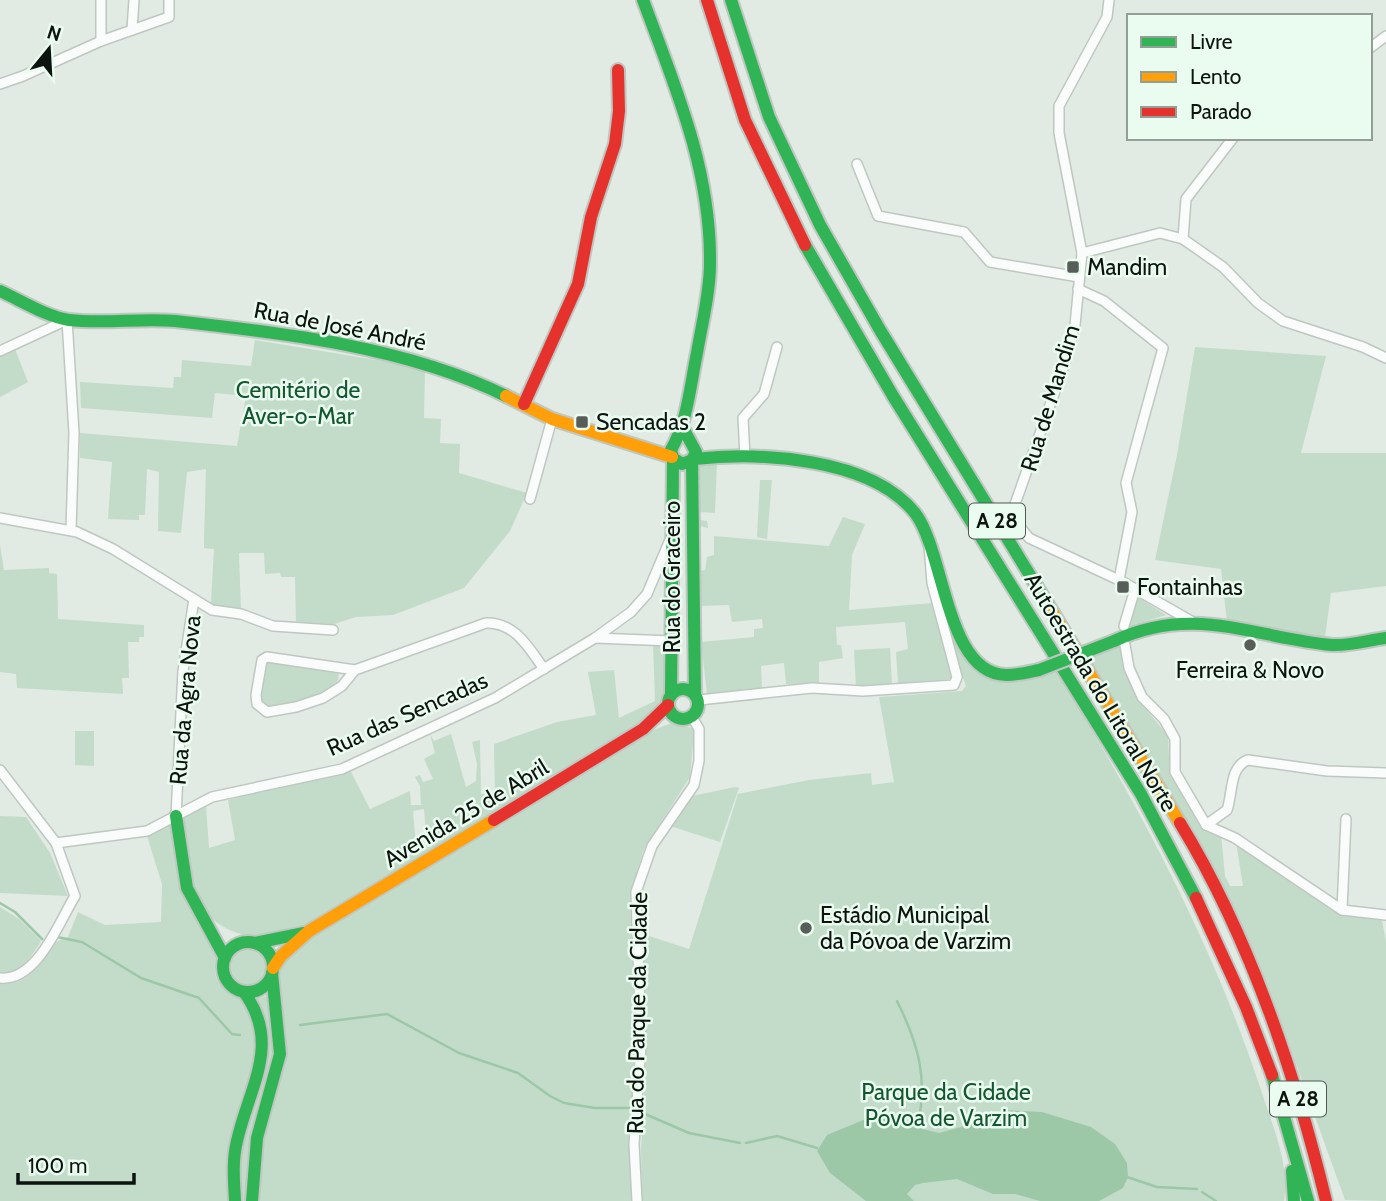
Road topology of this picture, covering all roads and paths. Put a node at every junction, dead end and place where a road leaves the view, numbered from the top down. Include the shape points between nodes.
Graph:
1 (100, 0) edge
2 (134, 0) edge
3 (169, 0) edge
4 (643, 0) edge
5 (707, 0) edge
6 (731, 0) edge
7 (1109, 0) edge
8 (132, 30) junction
9 (101, 41) junction
10 (618, 70) dead end
11 (0, 84) edge
12 (1231, 140) edge
13 (857, 164) dead end
14 (1183, 239) junction
15 (1082, 253) junction
16 (1079, 277) junction
17 (1078, 289) junction
18 (0, 291) edge
19 (67, 320) junction
20 (778, 347) dead end
21 (0, 351) edge
22 (1386, 358) edge
23 (524, 404) junction
24 (552, 419) junction
25 (671, 452) junction
26 (693, 453) junction
27 (745, 457) junction
28 (693, 498) junction
29 (530, 499) dead end
30 (671, 499) junction
31 (0, 518) edge
32 (71, 530) junction
33 (672, 534) junction
34 (929, 536) junction
35 (1119, 580) junction
36 (1135, 589) junction
37 (194, 599) junction
38 (1191, 621) junction
39 (1124, 626) dead end
40 (333, 630) dead end
41 (595, 638) junction
42 (1386, 638) edge
43 (672, 641) junction
44 (1119, 643) junction
45 (544, 669) junction
46 (355, 670) junction
47 (697, 697) junction
48 (669, 700) junction
49 (692, 717) junction
50 (678, 719) junction
51 (643, 729) junction
52 (0, 769) edge
53 (1386, 773) edge
54 (176, 816) junction
55 (1346, 819) dead end
56 (1206, 825) junction
57 (56, 844) junction
58 (1342, 910) junction
59 (1386, 915) edge
60 (207, 924) junction
61 (309, 932) junction
62 (255, 943) junction
63 (240, 944) junction
64 (225, 958) junction
65 (273, 971) junction
66 (0, 978) edge
67 (244, 992) junction
68 (1293, 1148) junction
69 (1318, 1161) junction
70 (235, 1201) edge
71 (253, 1201) edge
72 (637, 1201) edge
73 (1294, 1201) edge
74 (1308, 1201) edge
75 (1326, 1201) edge
76 (1339, 1201) edge

1 - 9 street
2 - 8 street
3 - 8 street via 169,17
4 - 26 main road via 692,135 709,230 710,265
5 - 68 main road, Autoestrada do Litoral Norte / A 28 via 741,111 813,261 1175,855 1259,1040
6 - 69 main road, Autoestrada do Litoral Norte / A 28 via 770,128 828,244 1182,826 1222,901 1256,977
7 - 15 street, Rua de Mandim via 1107,17 1059,106 1059,133
8 - 9 street
9 - 11 street
10 - 23 main road via 615,144 591,217 579,284
12 - 14 street via 1186,199
13 - 16 street via 878,216 964,232 990,262
14 - 15 street via 1160,233
14 - 22 street via 1223,267 1283,321
15 - 16 street, Rua de Mandim
16 - 17 street, Rua de Mandim
17 - 35 street via 1104,301 1163,348 1126,483 1132,512
17 - 35 street, Rua de Mandim via 1066,360 1014,507 1017,523 1028,538
18 - 19 main road, Rua de José André
19 - 21 street
19 - 23 main road, Rua de José André via 144,318 249,329 418,361 463,375
19 - 32 street via 74,433
20 - 27 street via 764,394 743,418
23 - 24 main road, Rua de José André
24 - 25 main road, Rua de José André
24 - 29 street
25 - 26 main road
25 - 26 main road, Rua de José André via 682,464
25 - 30 main road
26 - 27 main road
26 - 28 main road, Rua do Graceiro
27 - 34 main road via 799,460 865,480 907,505
28 - 30 main road via 682,506
28 - 47 main road, Rua do Graceiro
30 - 33 main road
31 - 32 street, Rua da Agra Nova
32 - 37 street, Rua da Agra Nova
33 - 41 street, Rua das Sencadas via 647,594
33 - 43 main road
34 - 44 main road, bridge via 961,641 982,669 1002,677 1039,670
34 - 47 street via 932,583 957,677 954,685 855,691 813,688
35 - 36 street, Rua de Mandim
36 - 38 street, Rua de Mandim
36 - 39 street
37 - 40 street via 212,610 273,626
37 - 54 street, Rua da Agra Nova via 183,671
38 - 42 main road via 1335,645
38 - 44 main road via 1142,628
41 - 43 street
41 - 45 street, Rua das Sencadas
43 - 48 main road
44 - 56 street via 1142,697 1164,719 1175,740 1175,772
45 - 46 street via 521,637 490,622
45 - 54 street, Rua das Sencadas via 495,698 352,765 219,795
46 - 46 street via 267,657 262,660 256,700 267,712 296,707 337,691
47 - 48 main road via 683,688
47 - 49 main road via 698,709
48 - 50 main road
48 - 51 main road, Avenida 25 de Abril
49 - 50 main road, Avenida 25 de Abril
49 - 72 street, Rua do Parque da Cidade via 699,729 694,785 652,846 636,892 641,1045 634,1144
50 - 51 main road, Avenida 25 de Abril
51 - 61 main road, Avenida 25 de Abril
52 - 57 street
53 - 56 street via 1327,771 1248,760 1235,769 1227,810
54 - 57 street, Rua das Sencadas via 146,831
54 - 60 main road via 187,888
55 - 58 street
56 - 58 street via 1235,838
57 - 66 street via 75,896 30,968 11,979
58 - 59 street
60 - 63 main road
60 - 64 main road
61 - 62 main road, Avenida 25 de Abril
61 - 65 main road, Avenida 25 de Abril via 281,956
62 - 63 main road, Avenida 25 de Abril
62 - 65 main road via 270,955
63 - 64 main road
64 - 67 main road via 228,981
65 - 67 main road, Avenida 25 de Abril via 259,990
65 - 71 main road via 280,1054 257,1138
67 - 70 main road via 259,1011 264,1039 237,1136
68 - 73 main road
68 - 74 main road, Autoestrada do Litoral Norte / A 28
69 - 75 main road, Autoestrada do Litoral Norte / A 28
69 - 76 main road

